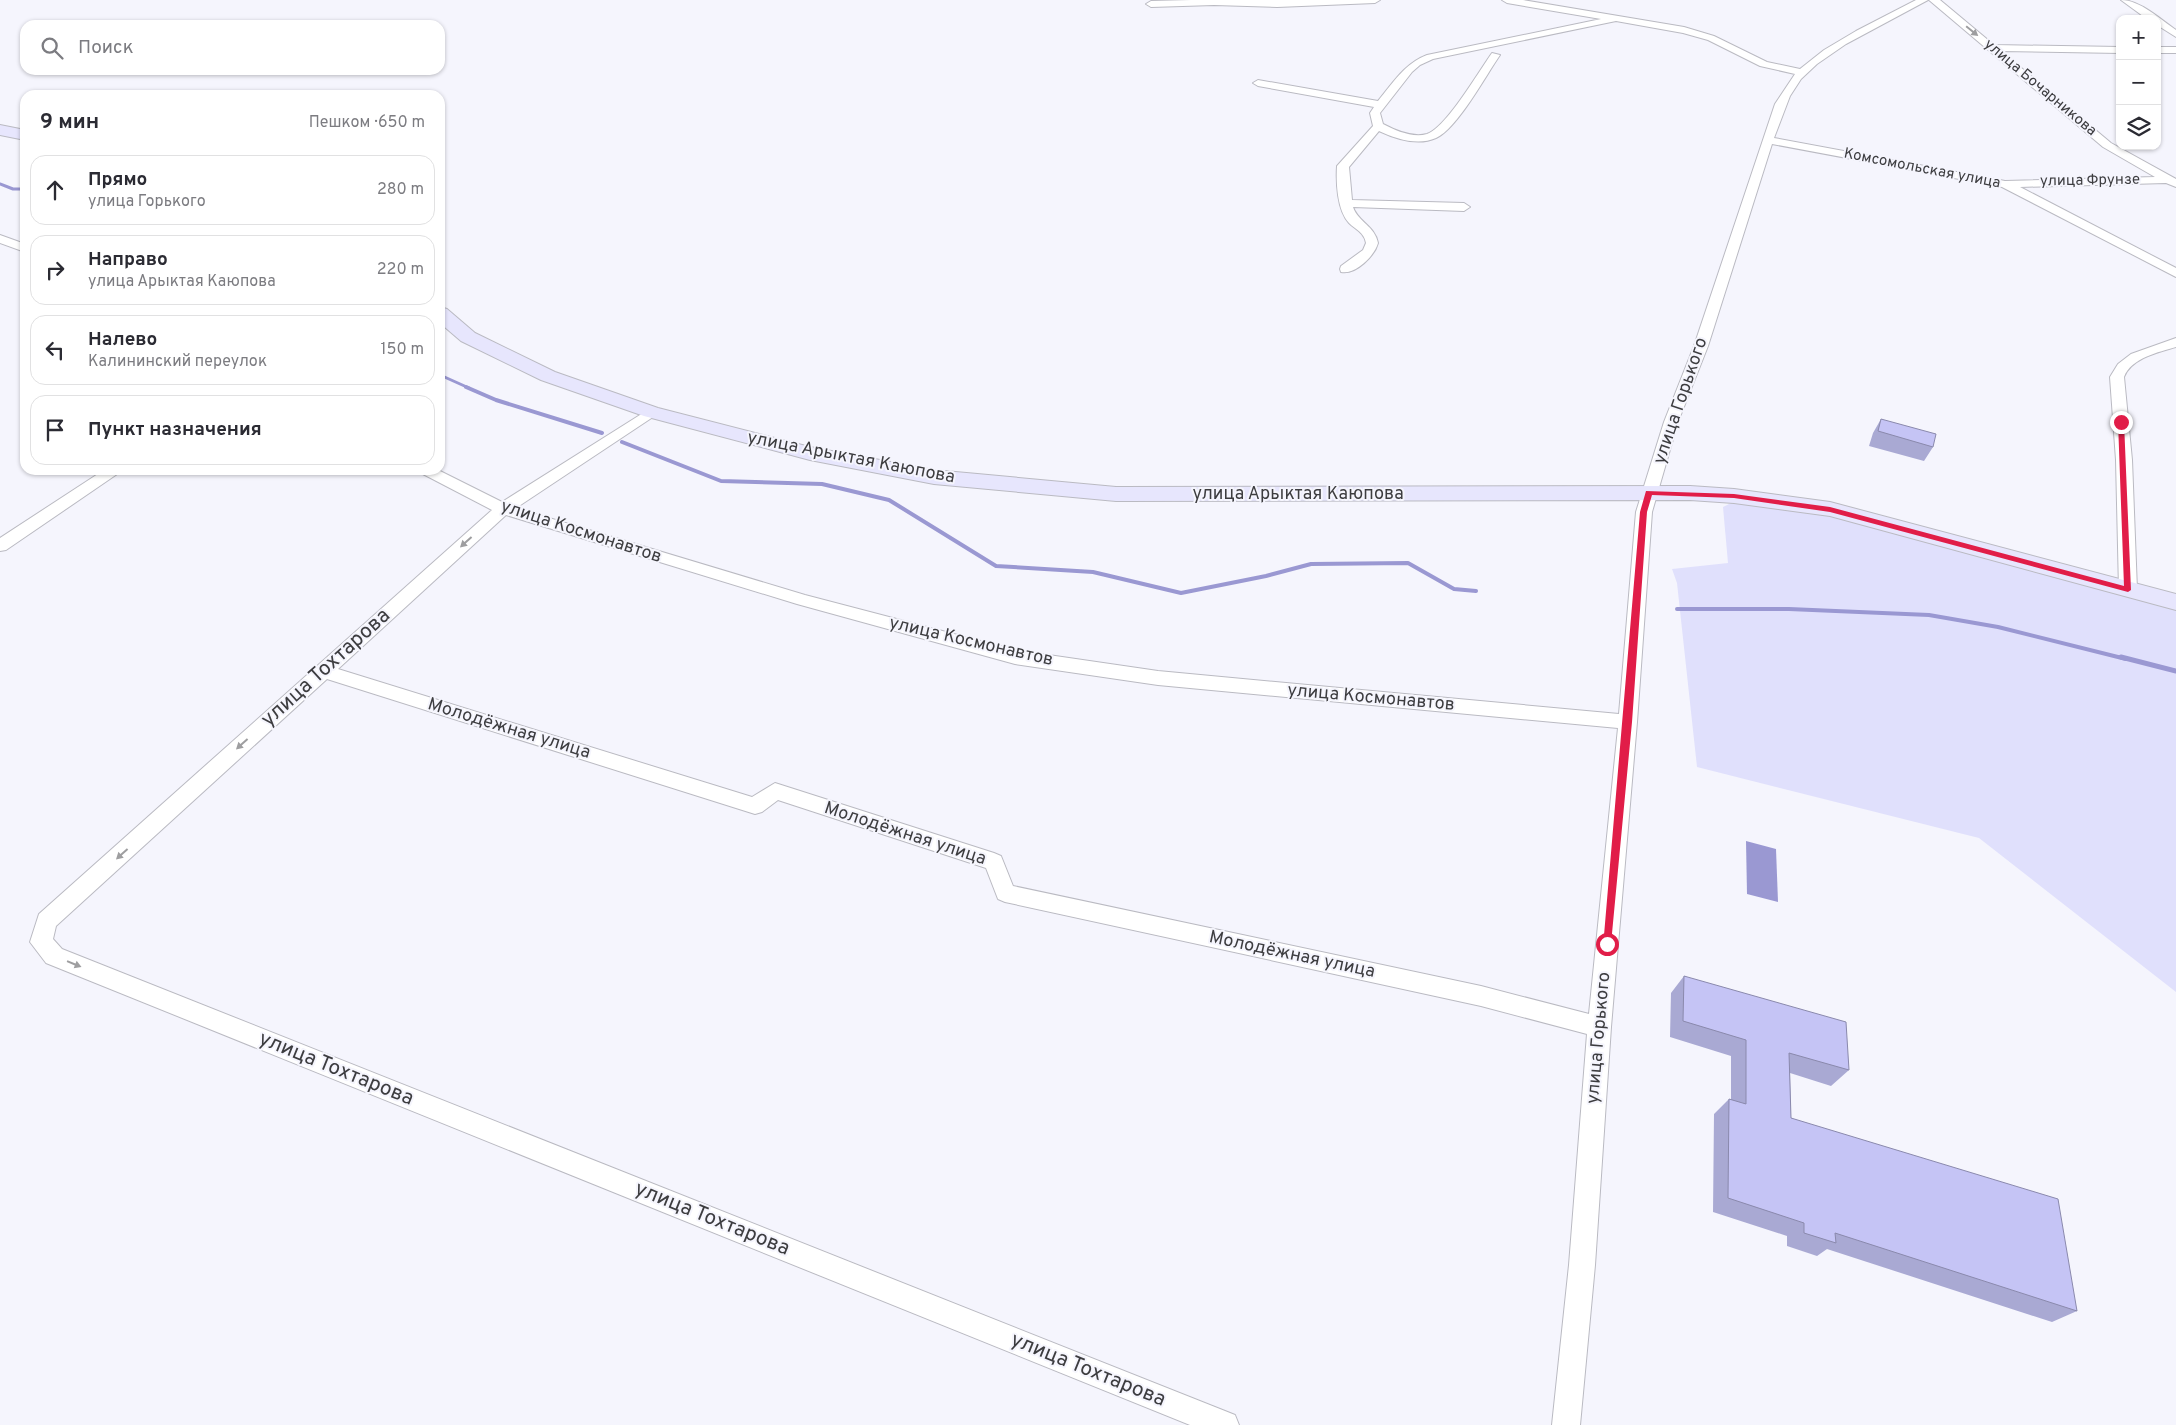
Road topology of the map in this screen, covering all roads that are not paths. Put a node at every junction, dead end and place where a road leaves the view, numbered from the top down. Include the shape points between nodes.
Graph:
1 (1375, 0) edge
2 (1508, 0) edge
3 (1923, 0) edge
4 (1934, 0) edge
5 (2126, 0) edge
6 (1151, 4) dead end
7 (2147, 15) edge
8 (1618, 18) junction
9 (2161, 24) edge
10 (2176, 34) edge
11 (1992, 48) junction
12 (2116, 50) edge
13 (2161, 50) edge
14 (2176, 50) edge
15 (1495, 55) dead end
16 (1802, 72) junction
17 (1258, 83) dead end
18 (1381, 105) junction
19 (1378, 126) junction
20 (0, 130) edge
21 (20, 134) edge
22 (1768, 140) junction
23 (2173, 182) edge
24 (2005, 184) junction
25 (1348, 204) junction
26 (1464, 207) dead end
27 (0, 239) edge
28 (20, 246) edge
29 (1346, 269) dead end
30 (2176, 273) edge
31 (445, 316) edge
32 (2176, 342) edge
33 (651, 412) junction
34 (107, 475) edge
35 (436, 475) edge
36 (1649, 493) junction
37 (503, 509) junction
38 (0, 546) edge
39 (2128, 590) junction
40 (2176, 602) edge
41 (323, 671) junction
42 (1628, 722) junction
43 (1599, 1028) junction
44 (1225, 1425) edge
45 (1566, 1425) edge

1 - 6 street
2 - 8 street
3 - 16 street, улица Горького via 1825,53
4 -> 11 street, улица Бочарникова
5 - 7 street
8 - 16 street via 1700,34 1764,64
8 - 18 street via 1469,47 1416,62
9 - 10 street
11 - 12 street
11 - 23 street, улица Бочарникова via 2108,145
13 - 14 street
15 - 19 street via 1434,134 1400,135
16 - 22 street, улица Горького via 1780,104
17 - 18 street
18 - 19 street via 1375,113
19 - 25 street via 1343,166
20 - 21 street
22 - 24 street, Комсомольская улица
22 - 36 street, улица Горького
23 - 24 street, улица Фрунзе
24 - 30 street, Комсомольская улица
25 - 26 street
25 - 29 street via 1347,210 1354,221 1369,233 1372,247
27 - 28 street
31 - 33 street, улица Арыктая Каюпова via 468,337 548,376
32 - 39 street via 2130,362 2120,370 2117,383 2123,436
33 - 36 street, улица Арыктая Каюпова via 810,453 934,477 1116,494
33 - 37 street, улица Тохтарова
34 - 38 street
35 - 37 street, улица Космонавтов
36 - 39 street, улица Арыктая Каюпова via 1734,496 1830,509
36 - 42 street, улица Горького via 1643,519
37 -> 41 street, улица Тохтарова
37 - 42 street, улица Космонавтов via 803,600 1015,657 1158,678
39 - 40 street, улица Арыктая Каюпова
41 - 43 street, Молодёжная улица via 755,806 775,791 976,856 994,862 1005,893 1481,996
41 -> 44 street, улица Тохтарова via 47,921 42,942 54,956
42 - 43 street, улица Горького
43 - 45 street, улица Горького via 1582,1265

